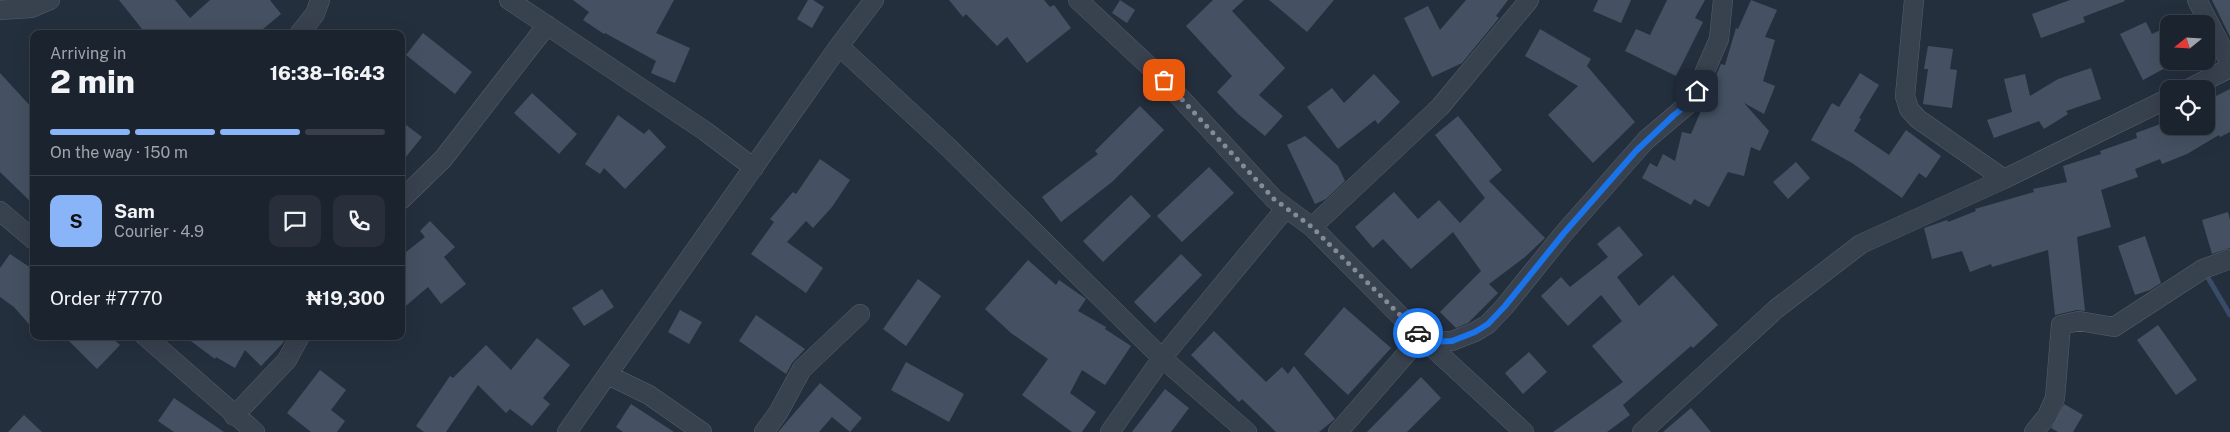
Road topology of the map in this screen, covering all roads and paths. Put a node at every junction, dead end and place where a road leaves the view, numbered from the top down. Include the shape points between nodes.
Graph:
1 (50, 0) edge
2 (320, 0) edge
3 (509, 0) edge
4 (1078, 0) edge
5 (1530, 0) edge
6 (1722, 0) edge
7 (1914, 0) edge
8 (2197, 0) edge
9 (865, 3) edge
10 (0, 10) edge
11 (546, 25) junction
12 (302, 30) edge
13 (839, 46) junction
14 (2230, 63) edge
15 (2230, 68) edge
16 (2206, 80) edge
17 (2160, 102) edge
18 (754, 168) junction
19 (2004, 179) junction
20 (405, 196) edge
21 (1286, 208) junction
22 (0, 211) edge
23 (1312, 227) junction
24 (30, 237) edge
25 (2230, 259) edge
26 (860, 314) dead end
27 (149, 340) edge
28 (298, 340) edge
29 (1424, 340) junction
30 (1162, 358) junction
31 (608, 375) junction
32 (234, 416) junction
33 (255, 432) edge
34 (567, 432) edge
35 (702, 432) edge
36 (764, 432) edge
37 (1110, 432) edge
38 (1247, 432) edge
39 (1338, 432) edge
40 (1524, 432) edge
41 (1642, 432) edge
42 (2034, 432) edge

1 - 10 street via 31,8
2 - 12 street via 315,14
3 - 11 street
4 - 21 street via 1164,80
5 - 23 street via 1440,107
6 - 29 street via 1719,39 1692,101 1646,140 1488,324 1452,341
7 - 19 street via 1906,96 1909,109 1918,119
8 - 14 street
9 - 13 street
11 - 18 street via 705,131
11 - 20 street via 442,159
13 - 18 street
13 - 30 street via 948,146
15 - 16 street
17 - 19 street
18 - 31 street
19 - 41 street via 1861,244 1776,309
21 - 23 street
21 - 30 street
22 - 24 street
23 - 29 street
25 - 42 street via 2203,269 2114,327 2079,321 2062,325 2056,398
26 - 36 street via 802,369
27 - 32 street
28 - 32 street via 287,360
29 - 39 street
29 - 40 street
30 - 37 street
30 - 38 street
31 - 34 street
31 - 35 street via 649,395
32 - 33 street

